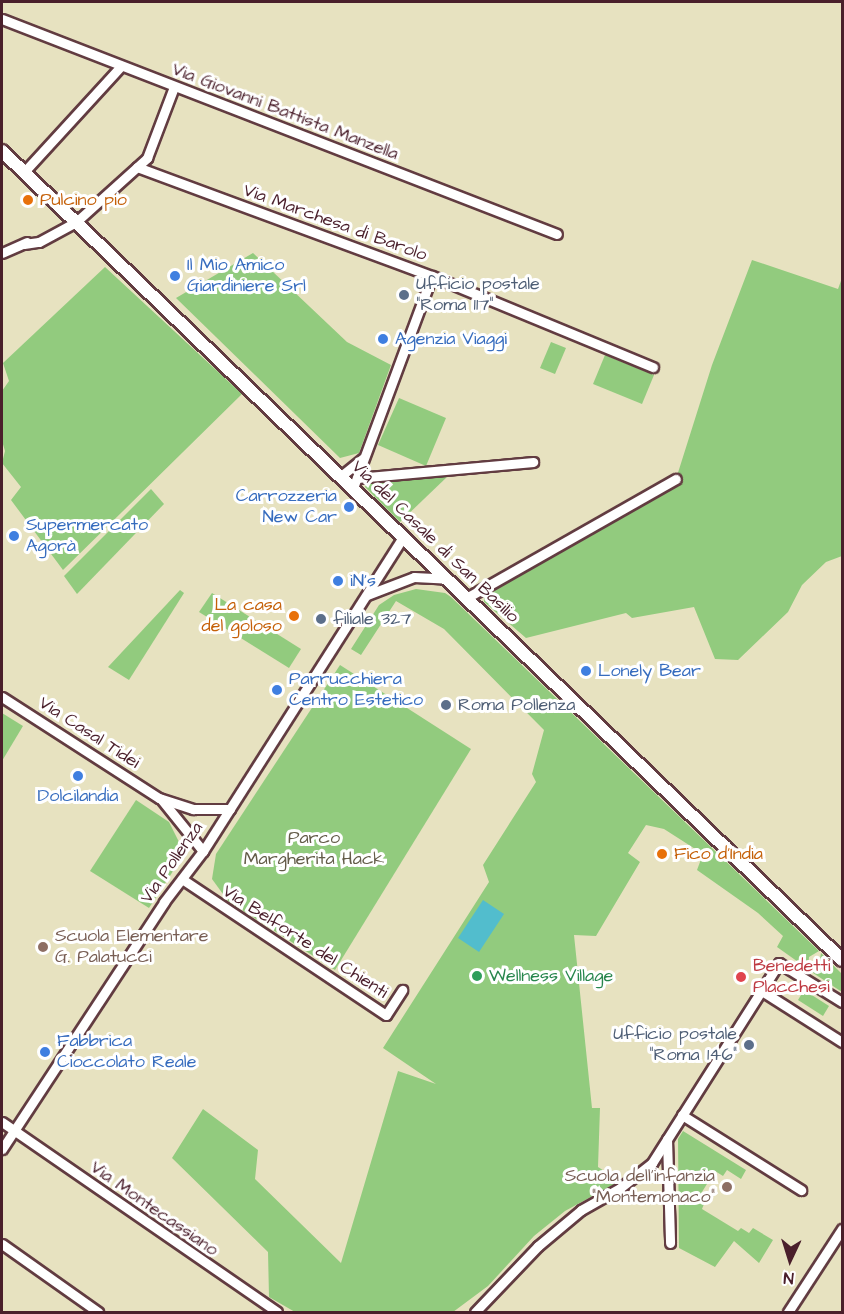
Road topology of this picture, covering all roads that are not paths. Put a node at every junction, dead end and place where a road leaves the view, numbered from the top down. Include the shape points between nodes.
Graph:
1 (2, 19) edge
2 (121, 66) junction
3 (174, 87) junction
4 (2, 151) edge
5 (137, 167) junction
6 (24, 172) junction
7 (76, 222) junction
8 (557, 234) dead end
9 (2, 253) edge
10 (432, 276) junction
11 (653, 367) dead end
12 (363, 458) junction
13 (533, 462) dead end
14 (341, 476) junction
15 (676, 479) dead end
16 (355, 483) junction
17 (403, 537) junction
18 (449, 580) junction
19 (367, 596) junction
20 (468, 597) junction
21 (2, 697) edge
22 (159, 798) junction
23 (230, 809) junction
24 (203, 851) junction
25 (182, 879) junction
26 (843, 960) edge
27 (402, 990) dead end
28 (762, 991) junction
29 (843, 1002) edge
30 (843, 1042) edge
31 (682, 1115) junction
32 (2, 1122) edge
33 (14, 1131) junction
34 (667, 1139) junction
35 (2, 1149) edge
36 (801, 1190) dead end
37 (843, 1229) edge
38 (670, 1243) dead end
39 (2, 1244) edge
40 (98, 1312) edge
41 (277, 1312) edge
42 (475, 1312) edge
43 (788, 1312) edge

1 - 2 street, Via Giovanni Battista Manzella
2 - 3 street, Via Giovanni Battista Manzella
2 - 6 street
3 - 5 street via 147,158
3 - 8 street, Via Giovanni Battista Manzella
4 - 6 street, Via del Casale di San Basilio
5 - 7 street
5 - 10 street, Via Marchesa di Barolo
6 - 7 street, Via del Casale di San Basilio
7 - 9 street via 47,238
7 - 14 street, Via del Casale di San Basilio
10 - 11 street, Via Marchesa di Barolo
10 - 12 street
12 - 14 street
12 - 16 street
13 - 16 street
14 - 16 street, Via del Casale di San Basilio
15 - 20 street
16 - 17 street, Via del Casale di San Basilio
17 - 18 street, Via del Casale di San Basilio
17 - 19 street, Via Pollenza
18 - 19 street via 414,577
18 - 20 street, Via del Casale di San Basilio
19 - 23 street, Via Pollenza
20 - 26 street, Via del Casale di San Basilio
21 - 22 street, Via Casal Tidei
22 - 23 street, Via Casal Tidei via 193,809
22 - 24 street, Via Casal Tidei
23 - 24 street, Via Pollenza
24 - 25 street, Via Pollenza
25 - 27 street, Via Belforte del Chienti via 386,1015
25 - 33 street, Via Pollenza
28 - 29 street via 778,963
28 - 30 street
28 - 31 street
31 - 34 street
31 - 36 street
32 - 33 street, Via Montecassiano
33 - 35 street, Via Pollenza
33 - 41 street, Via Montecassiano
34 - 38 street
34 - 42 street via 652,1163 634,1179 589,1204 538,1245
37 - 43 street
39 - 40 street

